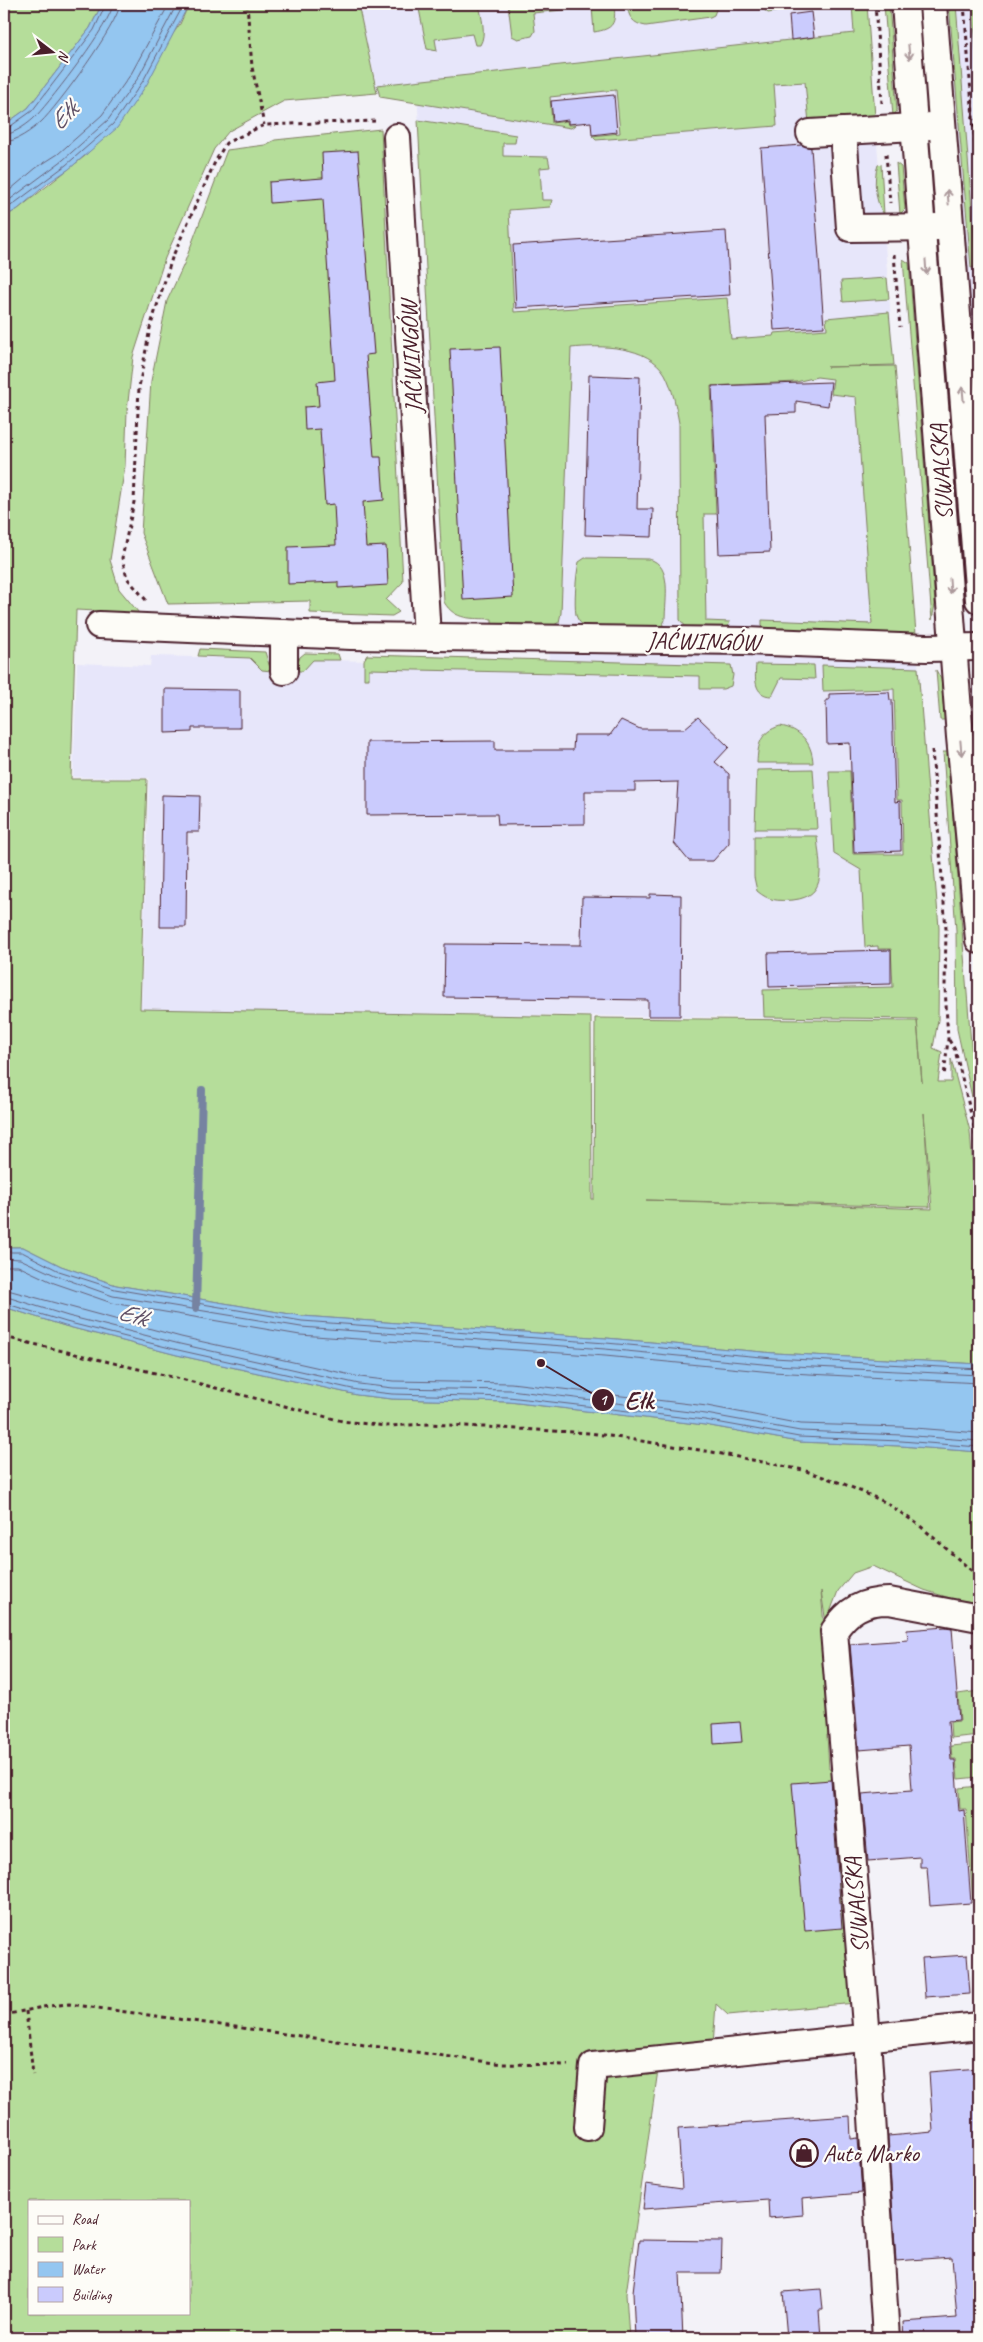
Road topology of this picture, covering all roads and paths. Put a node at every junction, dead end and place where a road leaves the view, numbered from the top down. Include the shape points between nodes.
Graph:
1 (247, 4) edge
2 (875, 4) edge
3 (905, 4) edge
4 (933, 4) edge
5 (964, 4) edge
6 (264, 125) junction
7 (942, 125) junction
8 (915, 127) junction
9 (884, 128) junction
10 (843, 131) junction
11 (810, 133) dead end
12 (397, 137) joint
13 (979, 194) edge
14 (923, 227) junction
15 (950, 227) junction
16 (892, 228) junction
17 (901, 335) dead end
18 (977, 542) edge
19 (947, 544) junction
20 (979, 600) edge
21 (98, 625) dead end
22 (171, 627) junction
23 (284, 633) junction
24 (428, 636) junction
25 (967, 648) edge
26 (284, 671) dead end
27 (932, 749) dead end
28 (976, 868) edge
29 (979, 940) edge
30 (948, 1040) junction
31 (944, 1077) dead end
32 (979, 1176) edge
33 (4, 1338) edge
34 (979, 1577) edge
35 (979, 1618) edge
36 (26, 2011) junction
37 (4, 2015) edge
38 (979, 2026) edge
39 (867, 2038) junction
40 (593, 2066) junction
41 (33, 2074) dead end
42 (588, 2127) dead end
43 (886, 2338) edge

1 - 6 path via 252,67
2 - 9 path
3 -> 8 street, SUWALSKA
4 - 7 street, SUWALSKA
5 - 13 path
6 - 12 path via 396,120
6 - 22 path via 226,143 215,162 172,258 150,328 139,387 134,502 122,558 127,578
7 - 8 street
15 -> 7 street, SUWALSKA
8 - 9 street
8 - 14 street, SUWALSKA
9 - 10 street
9 - 16 path
10 - 11 street
10 - 16 street via 850,228
12 - 24 street, JAĆWINGÓW
14 - 15 street
14 - 16 street
14 -> 19 street, SUWALSKA
18 -> 15 street, SUWALSKA
16 - 17 path
18 - 19 street
18 - 20 street, SUWALSKA
19 -> 25 street, SUWALSKA
21 - 22 street, JAĆWINGÓW
22 - 23 street, JAĆWINGÓW
23 - 24 street, JAĆWINGÓW
23 - 26 street
24 - 25 street, JAĆWINGÓW
25 -> 28 street, SUWALSKA via 960,737
27 - 30 path via 946,929
28 - 29 street, SUWALSKA
30 - 31 path
30 - 32 path via 955,1050 975,1130
33 - 34 path via 342,1421 386,1426 430,1424 590,1433 802,1470 885,1502 919,1525
35 - 39 street, SUWALSKA via 875,1601 844,1615 834,1631
36 - 37 path
36 - 40 path via 69,2004 502,2064
36 - 41 path
38 - 39 street
39 - 40 street
39 - 43 street, SUWALSKA
40 - 42 street

